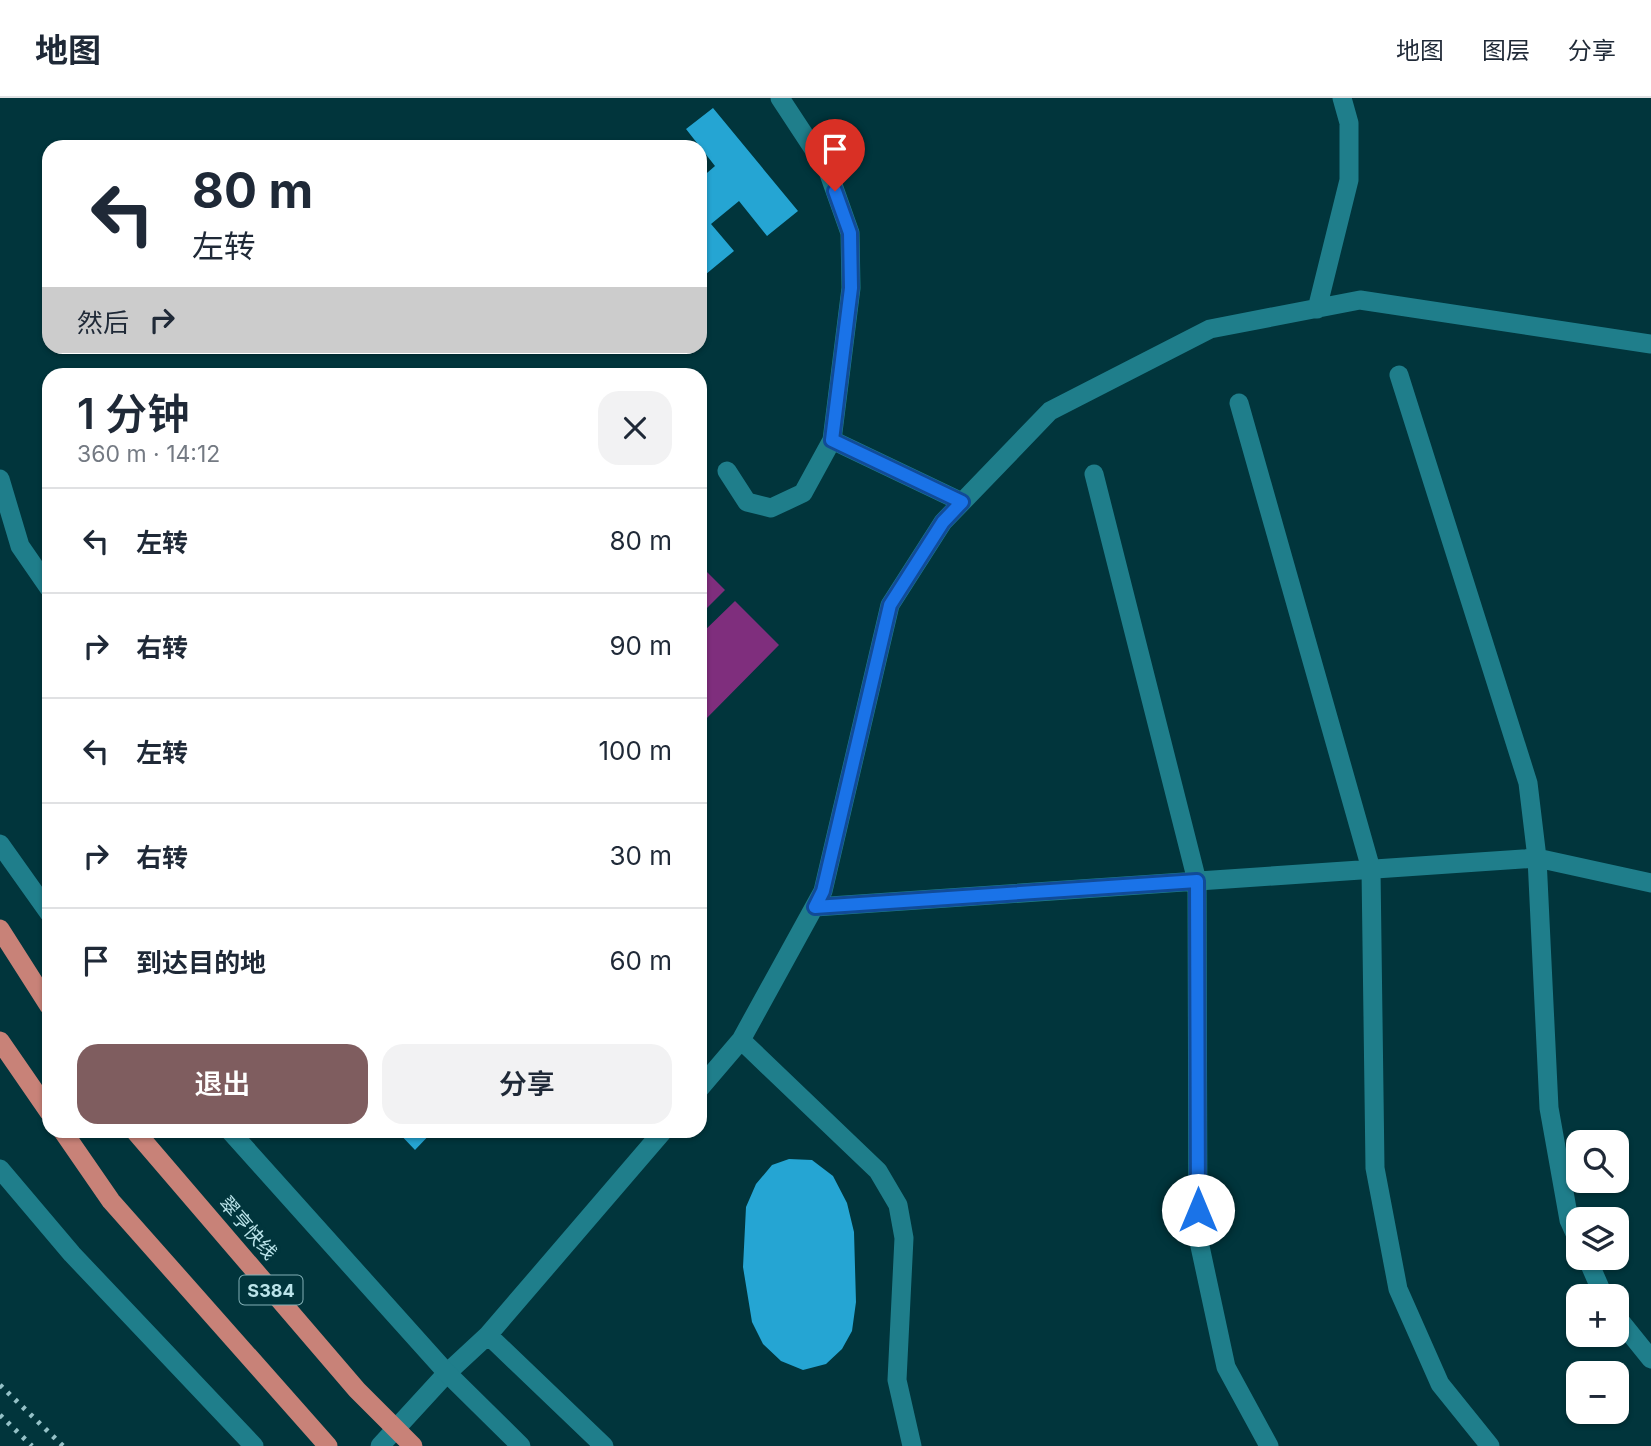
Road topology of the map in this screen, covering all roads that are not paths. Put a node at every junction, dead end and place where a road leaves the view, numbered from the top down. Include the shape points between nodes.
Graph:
1 (780, 98) edge
2 (1342, 98) edge
3 (1317, 309) junction
4 (1651, 344) edge
5 (1399, 375) dead end
6 (1239, 402) dead end
7 (832, 440) junction
8 (727, 471) dead end
9 (1094, 474) dead end
10 (0, 479) edge
11 (962, 502) junction
12 (42, 578) edge
13 (0, 844) edge
14 (1537, 858) junction
15 (1371, 869) junction
16 (1197, 881) junction
17 (1651, 883) edge
18 (42, 903) edge
19 (815, 907) junction
20 (0, 929) edge
21 (42, 996) edge
22 (741, 1040) junction
23 (0, 1041) edge
24 (707, 1080) edge
25 (42, 1102) edge
26 (68, 1138) edge
27 (141, 1138) edge
28 (236, 1138) edge
29 (657, 1138) edge
30 (0, 1169) edge
31 (1567, 1207) edge
32 (1629, 1332) edge
33 (488, 1335) junction
34 (1651, 1359) edge
35 (447, 1373) junction
36 (254, 1446) edge
37 (328, 1446) edge
38 (380, 1446) edge
39 (413, 1446) edge
40 (521, 1446) edge
41 (604, 1446) edge
42 (912, 1446) edge
43 (1269, 1446) edge
44 (1490, 1446) edge

1 - 7 street via 828,171 850,233 851,288
2 - 3 street via 1349,123 1349,180
3 - 4 street via 1360,300
3 - 11 street via 1210,330 1050,411
5 - 14 street via 1528,783
6 - 15 street
7 - 8 street via 803,493 771,508 747,502
7 - 11 street
9 - 16 street
10 - 12 street via 20,546
11 - 19 street via 943,522 890,605 823,891
13 - 18 street
14 - 15 street
14 - 17 street
14 - 31 street via 1549,1108
15 - 16 street
15 - 44 street via 1375,1168 1398,1289 1440,1384
16 - 19 street
16 - 43 street via 1198,1237 1226,1367
19 - 22 street
20 - 21 highway
22 - 24 street
22 - 42 street via 878,1171 898,1205 904,1238 897,1380
23 - 25 highway
26 - 37 highway, S384 via 111,1201
27 - 39 highway, 翠亨快线 / S384 via 357,1390
28 - 35 street
29 - 33 street
30 - 36 street via 72,1254
32 - 34 street
33 - 35 street
33 - 41 street
35 - 38 street
35 - 40 street

